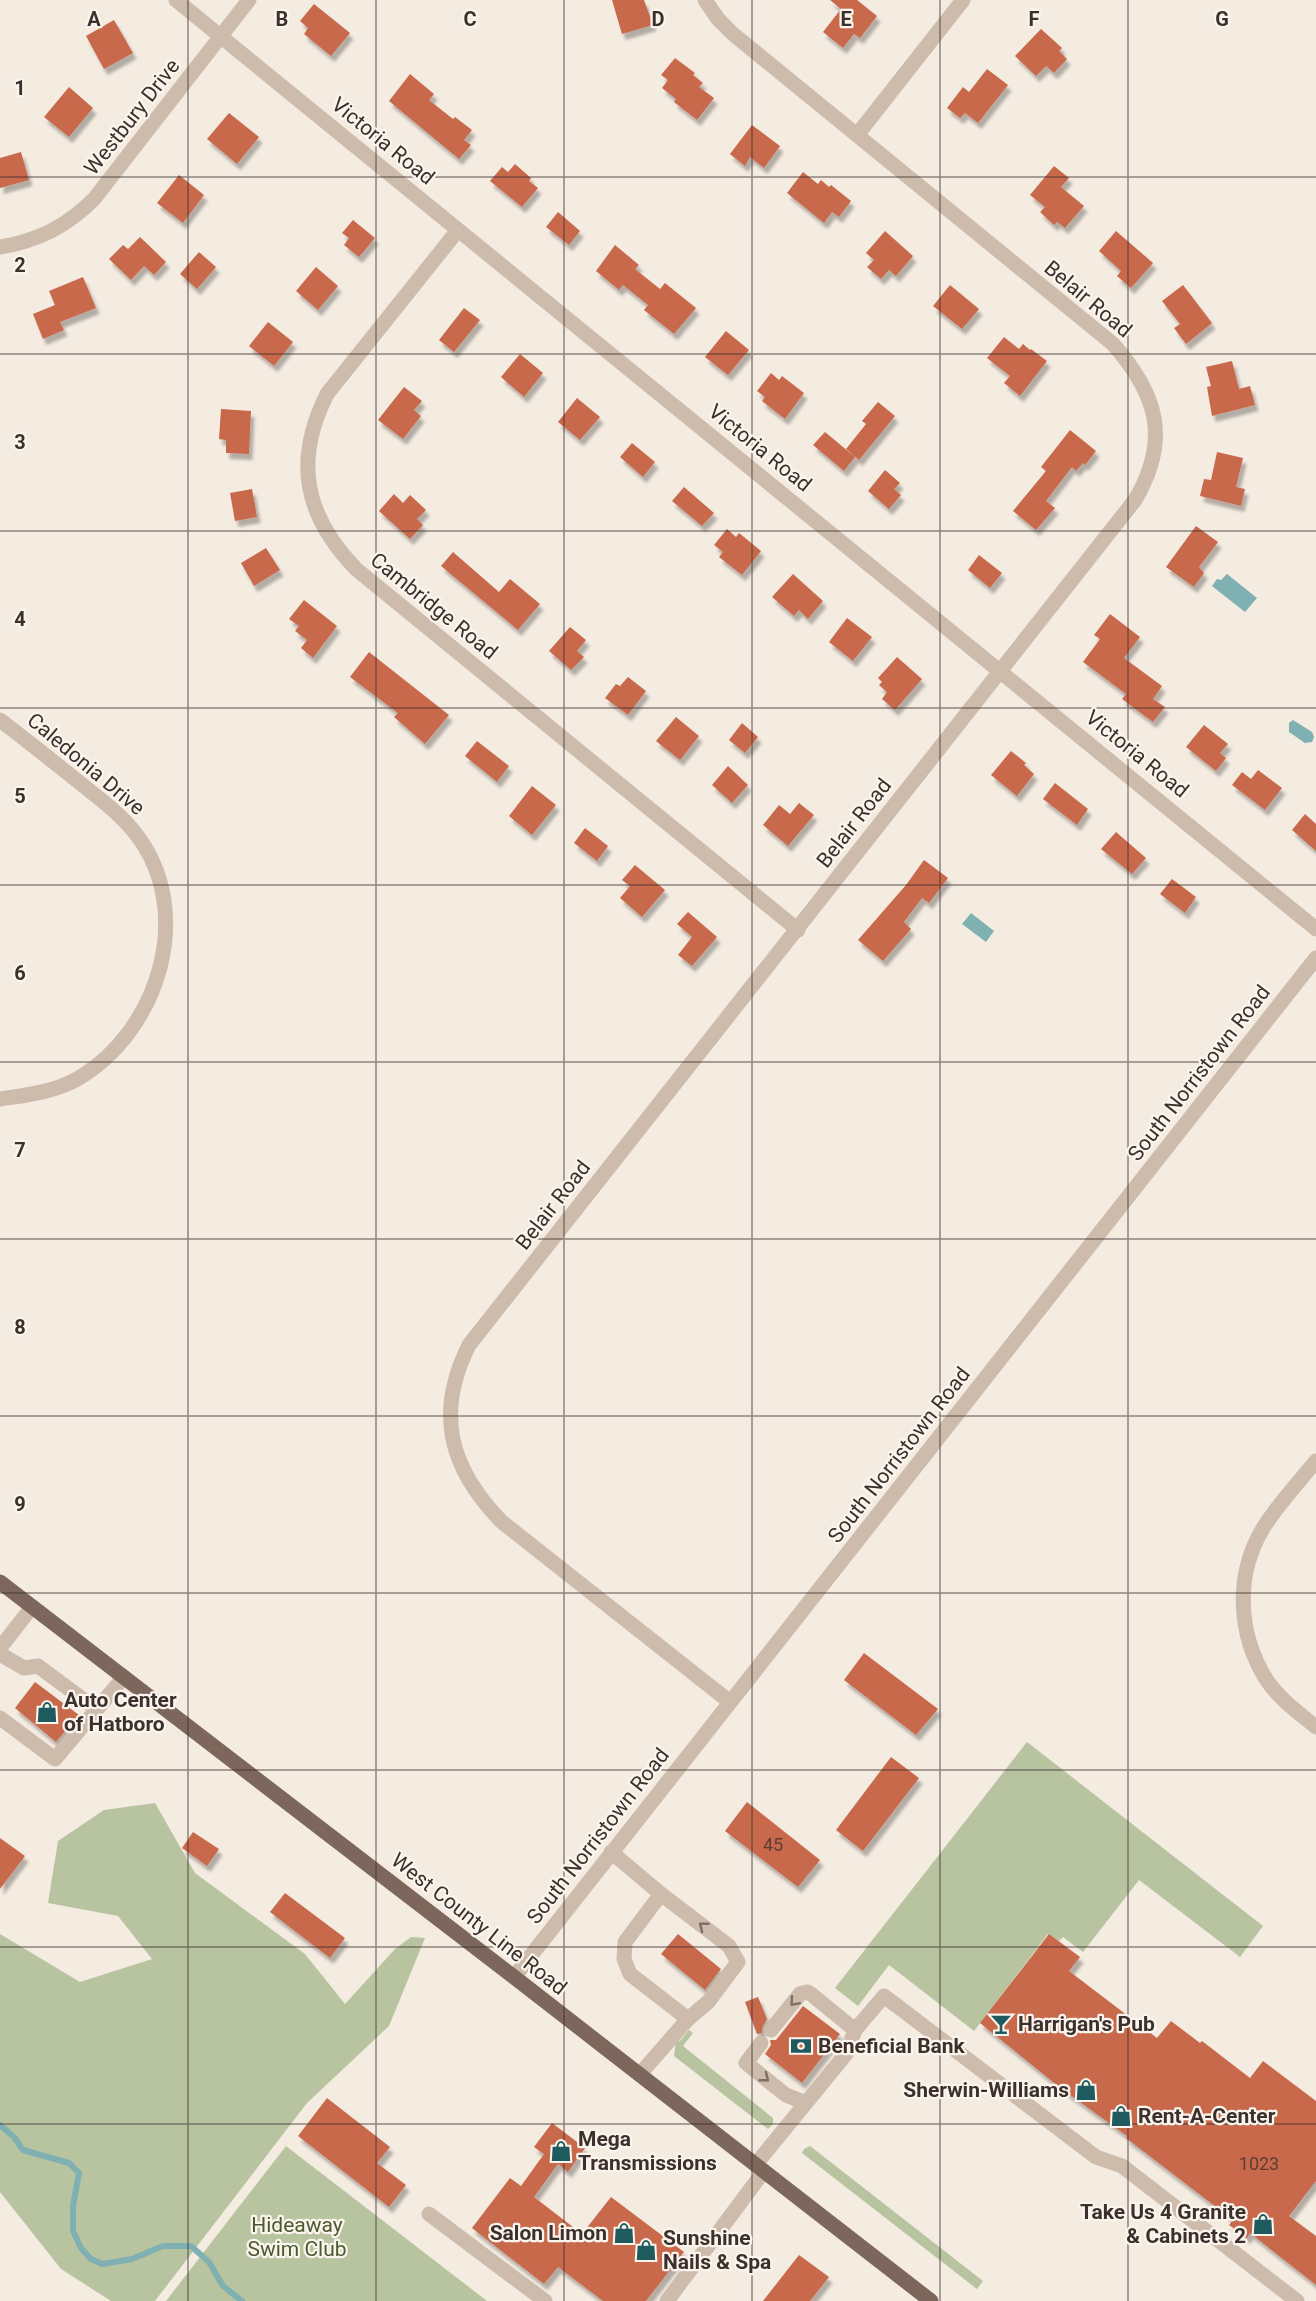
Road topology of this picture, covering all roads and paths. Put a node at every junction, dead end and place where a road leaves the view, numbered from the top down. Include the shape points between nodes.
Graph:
1 (176, 0) edge
2 (249, 0) edge
3 (705, 0) edge
4 (963, 0) edge
5 (221, 36) junction
6 (857, 135) junction
7 (458, 230) junction
8 (0, 247) edge
9 (1000, 670) junction
10 (0, 720) edge
11 (1316, 929) edge
12 (798, 930) junction
13 (1316, 958) edge
14 (0, 1099) edge
15 (1316, 1461) edge
16 (0, 1582) edge
17 (32, 1606) junction
18 (0, 1648) edge
19 (0, 1654) edge
20 (124, 1677) junction
21 (729, 1702) junction
22 (96, 1709) junction
23 (0, 1718) edge
24 (1316, 1727) edge
25 (611, 1852) junction
26 (662, 1894) junction
27 (514, 1977) junction
28 (688, 2019) junction
29 (771, 2030) dead end
30 (855, 2030) junction
31 (760, 2043) dead end
32 (639, 2074) junction
33 (806, 2103) junction
34 (760, 2168) junction
35 (429, 2214) dead end
36 (545, 2301) edge
37 (667, 2301) edge
38 (931, 2301) edge
39 (1297, 2301) edge

1 - 5 street, Victoria Road
2 - 5 street, Westbury Drive
3 - 6 street, Belair Road via 733,34
4 - 6 street
5 - 7 street, Victoria Road
5 - 8 street, Westbury Drive via 94,199 45,235
6 - 9 street, Belair Road via 1113,344 1131,365 1152,408 1154,459 1135,500
7 - 9 street, Victoria Road
7 - 12 street, Cambridge Road via 327,394 318,412 310,440 308,478 321,524 336,549 356,569
9 - 11 street, Victoria Road
9 - 12 street, Belair Road
10 - 14 street, Caledonia Drive via 114,810 136,834 157,873 166,915 165,948 157,978 133,1028 116,1049 77,1079 39,1093
12 - 21 street, Belair Road via 469,1345 455,1377 449,1412 459,1460 483,1503
13 - 21 street, South Norristown Road
15 - 24 street via 1262,1529 1243,1585 1247,1633 1266,1679
16 - 17 main road, West County Line Road
17 - 18 street
17 - 20 main road, West County Line Road
19 - 22 street via 24,1668 38,1666
20 - 22 street
20 - 27 main road, West County Line Road
21 - 25 street, South Norristown Road
22 - 23 street via 55,1759
25 - 26 street
25 - 27 street, South Norristown Road
26 - 28 street via 625,1942 624,1959 630,1974
28 -> 26 street via 714,1995 738,1962 729,1946
27 - 32 main road, West County Line Road
28 - 32 street
30 -> 29 street via 807,1992 800,1994
30 - 33 street via 846,2054
30 - 39 street via 884,1996 1096,2157 1122,2166
31 -> 33 street via 746,2063 786,2095
32 - 34 main road, West County Line Road
33 - 34 street
34 - 37 street
34 - 38 main road, West County Line Road
35 - 36 street

